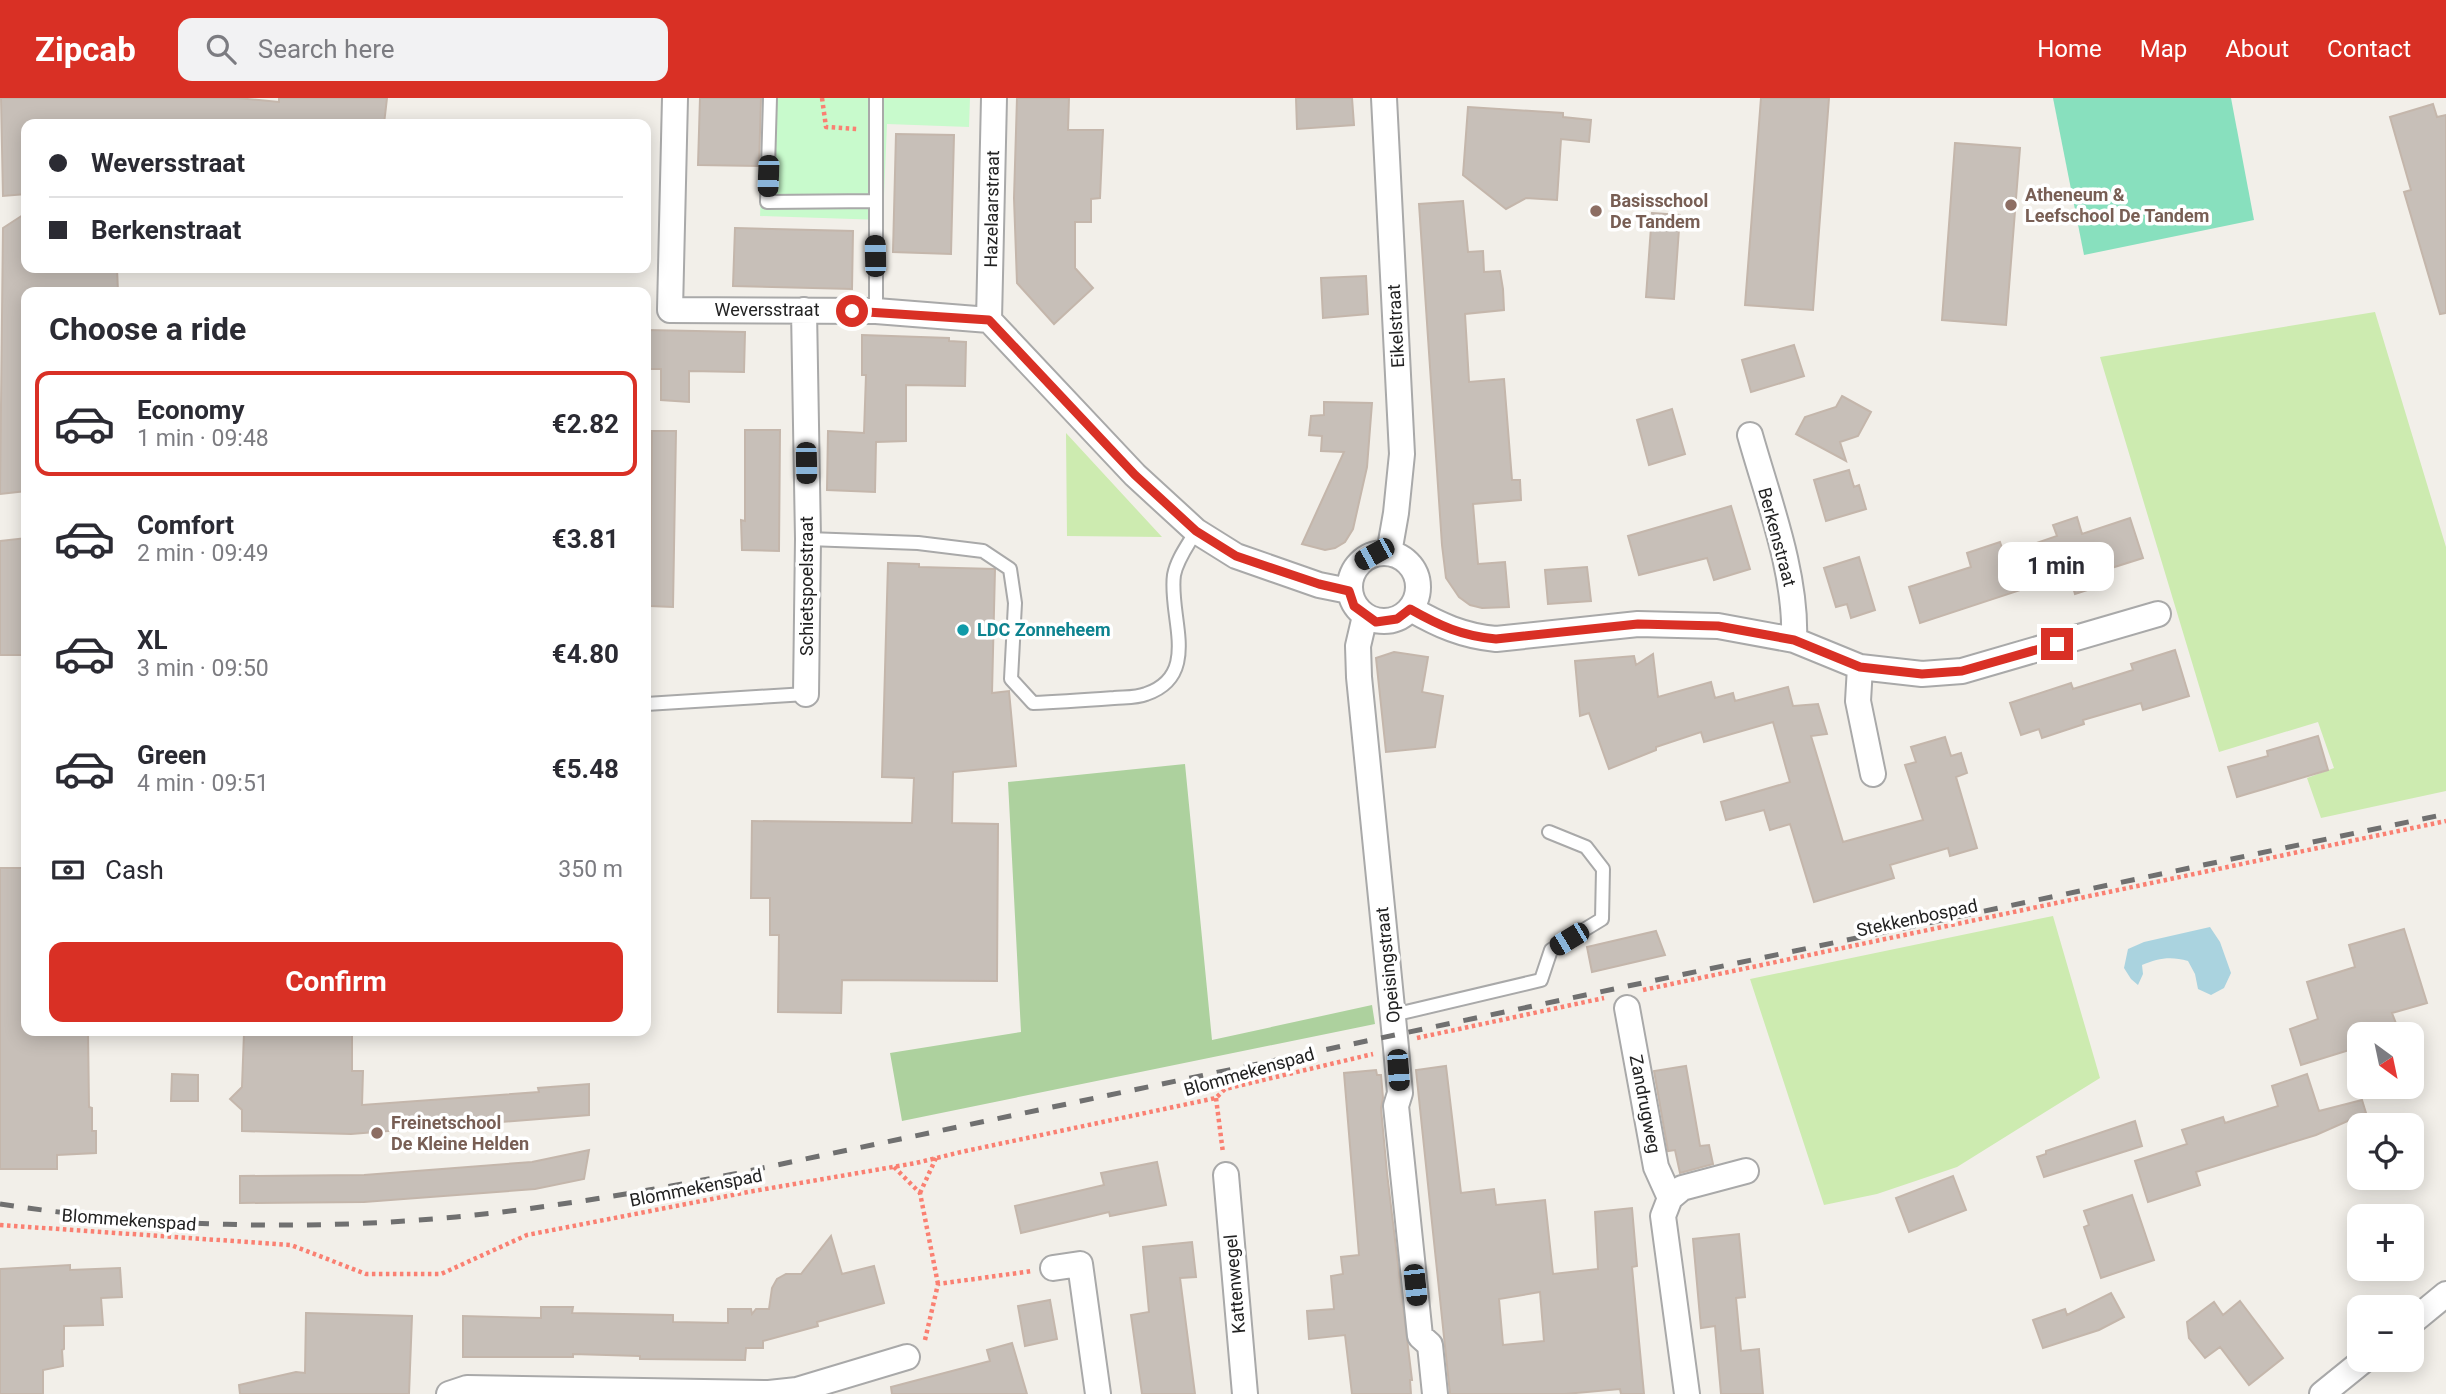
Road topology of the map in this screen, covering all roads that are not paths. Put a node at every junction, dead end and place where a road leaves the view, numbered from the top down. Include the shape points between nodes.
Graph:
1 (675, 98) edge
2 (770, 98) edge
3 (876, 98) edge
4 (994, 98) edge
5 (1384, 98) edge
6 (875, 201) junction
7 (804, 310) junction
8 (876, 311) junction
9 (989, 320) junction
10 (1750, 435) dead end
11 (1196, 531) junction
12 (808, 539) junction
13 (1389, 553) junction
14 (1349, 591) junction
15 (1410, 609) junction
16 (2158, 614) dead end
17 (1364, 616) junction
18 (1794, 640) junction
19 (1860, 667) junction
20 (806, 694) joint
21 (651, 704) edge
22 (1873, 774) dead end
23 (1549, 832) dead end
24 (1625, 999) road end
25 (1393, 1015) junction
26 (1746, 1171) dead end
27 (1226, 1175) road end
28 (1670, 1198) junction
29 (1053, 1268) road end
30 (2446, 1294) edge
31 (2424, 1312) edge
32 (907, 1357) road end
33 (2349, 1372) edge
34 (449, 1394) edge
35 (1098, 1394) edge
36 (1245, 1394) edge
37 (1435, 1394) edge
38 (1687, 1394) edge
39 (2322, 1394) edge

1 - 7 street, Weversstraat via 670,310
2 - 6 lane via 767,202
3 - 6 lane
4 - 9 street, Hazelaarstraat
5 - 13 street, Eikelstraat via 1402,454
6 - 8 lane
7 - 8 street, Weversstraat
7 - 12 street, Schietspoelstraat
8 - 9 street, Weversstraat
9 - 11 street via 1135,475
10 - 18 street, Berkenstraat via 1788,574 1795,611
11 - 12 lane via 1174,574 1180,640 1177,667 1165,684 1145,695 1033,703 1011,679 1015,603 1010,569 983,551 918,543
11 - 14 street via 1236,556
12 - 20 street, Schietspoelstraat
13 - 14 street via 1360,562
13 - 15 street via 1403,559 1418,581 1418,596
14 - 17 street
15 - 17 street via 1397,619 1376,622
15 - 18 street via 1442,627 1496,639 1638,624 1718,626
16 - 19 street via 1962,671 1922,674
17 - 25 street, Opeisingstraat via 1358,646 1359,677
18 - 19 street
19 - 22 street via 1858,701
20 - 21 lane
23 - 25 lane via 1586,847 1603,869 1602,919 1552,950 1541,980
24 - 28 street, Zandrugweg via 1656,1167
25 - 37 street, Opeisingstraat via 1400,1093 1396,1106 1420,1336 1430,1345
26 - 28 street via 1682,1188
27 - 36 street, Kattenwegel
28 - 38 street via 1663,1216
29 - 35 street via 1080,1264
30 - 31 street
32 - 34 street via 797,1390 467,1388
33 - 39 street

